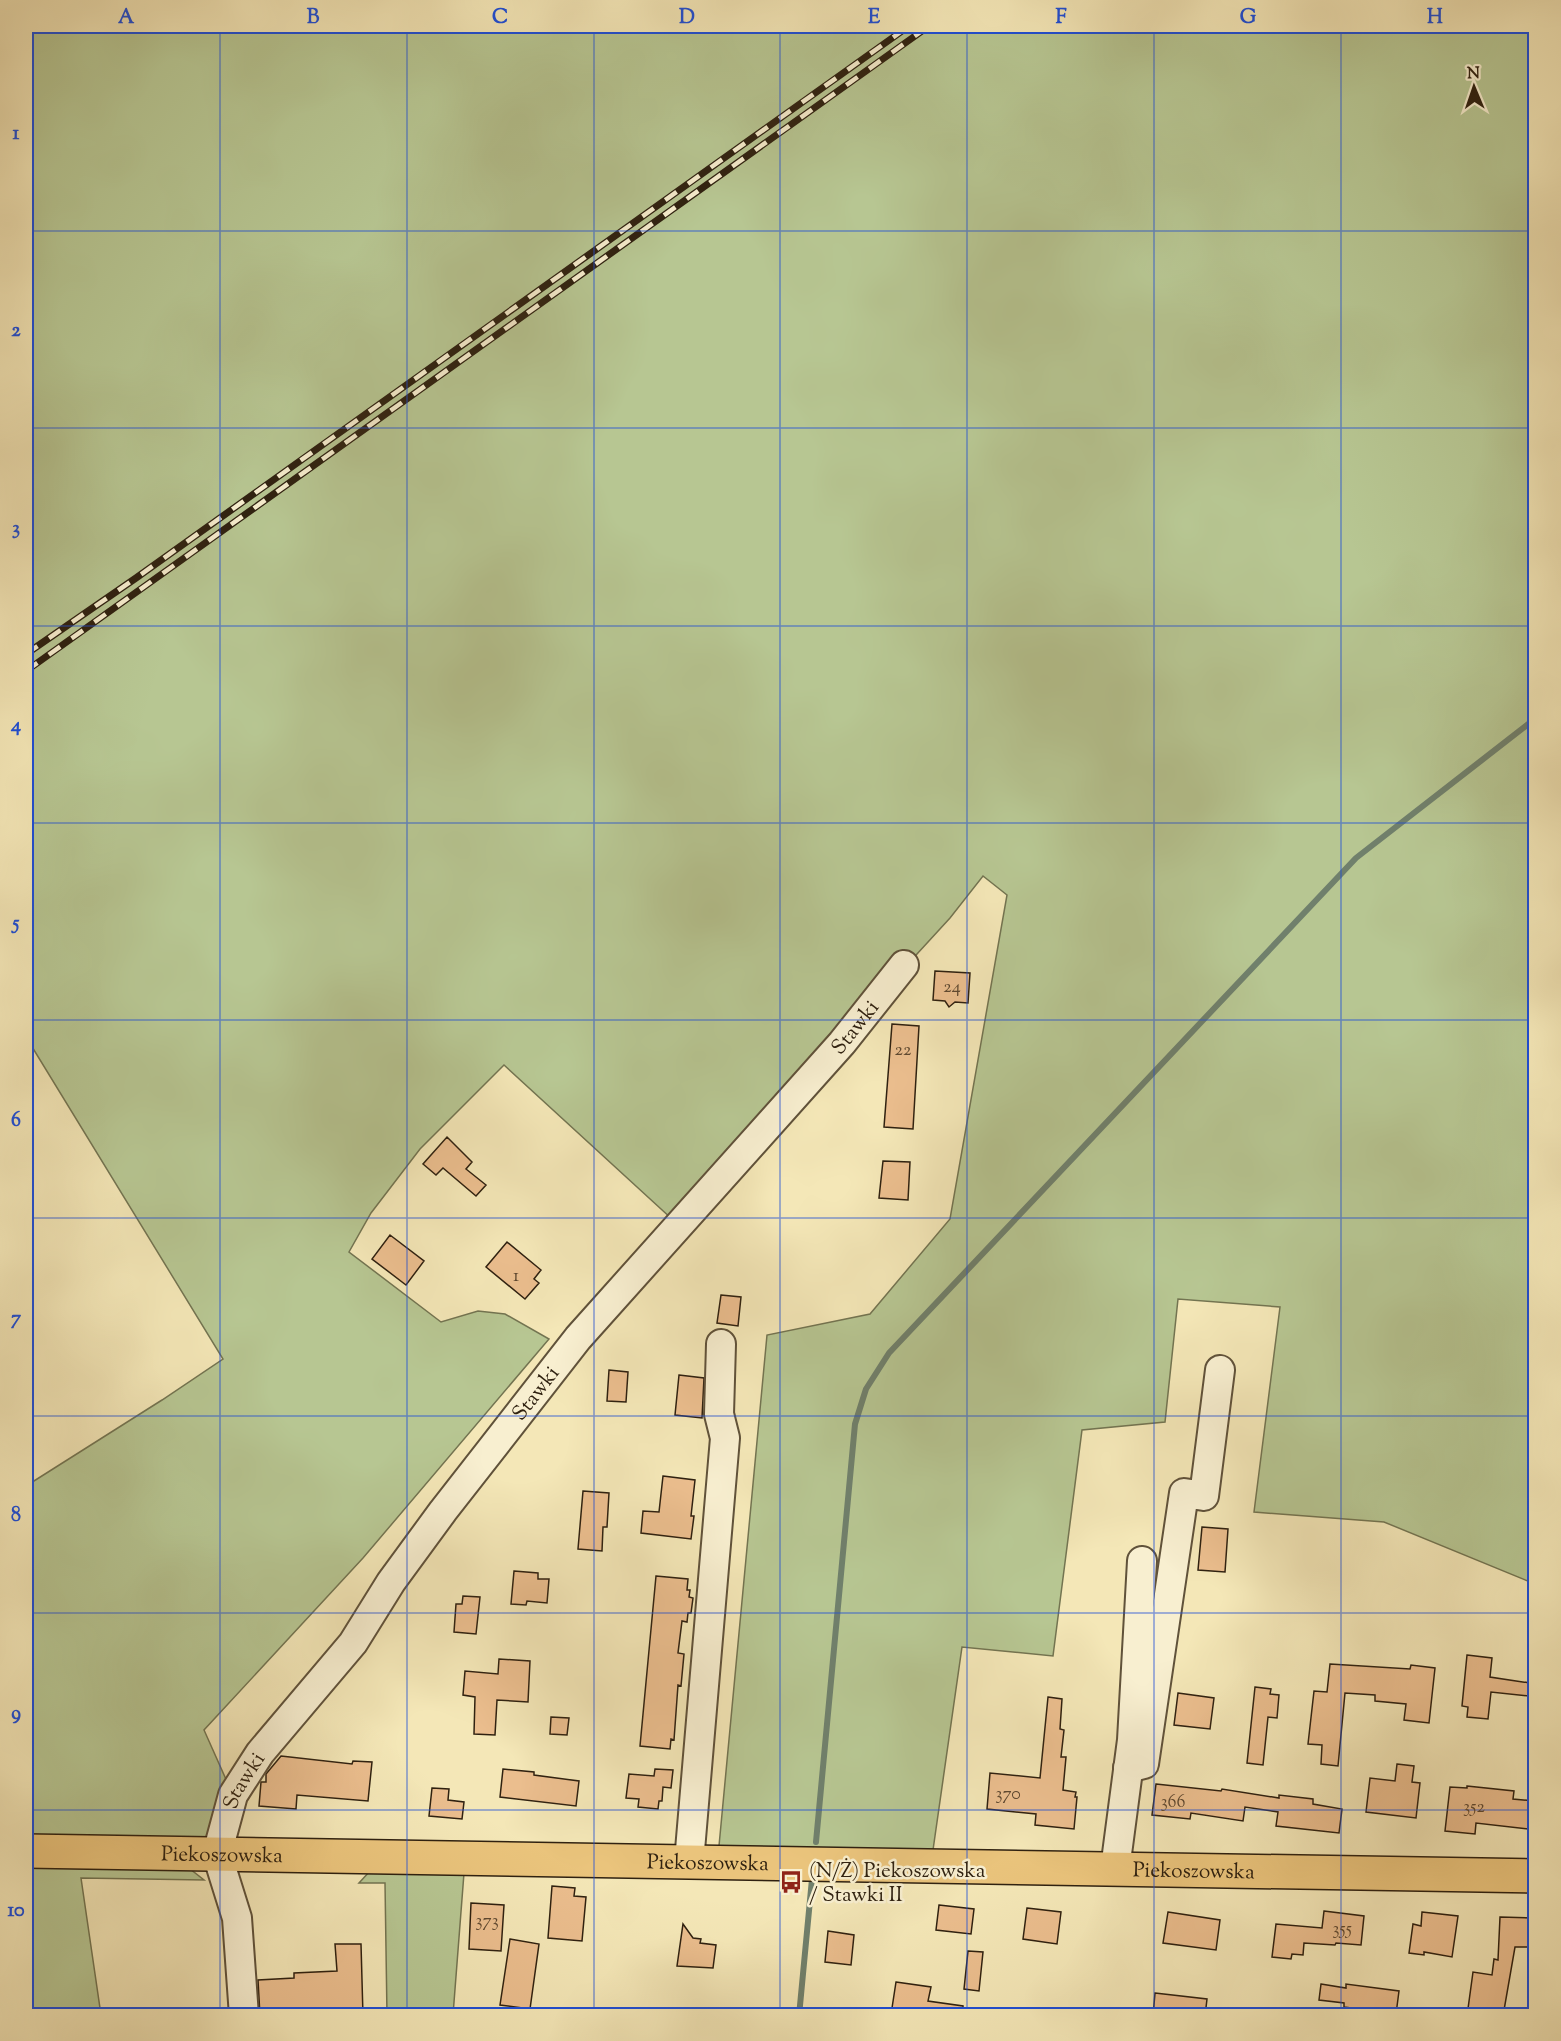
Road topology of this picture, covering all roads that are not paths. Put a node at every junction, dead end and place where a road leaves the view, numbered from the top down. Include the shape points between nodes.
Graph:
1 (904, 965) dead end
2 (722, 1344) dead end
3 (1220, 1370) dead end
4 (1142, 1561) dead end
5 (1128, 1768) junction
6 (26, 1851) edge
7 (217, 1854) junction
8 (689, 1862) junction
9 (1115, 1869) junction
10 (1536, 1876) edge
11 (244, 2016) edge

1 - 7 street, Stawki via 842,1043 578,1338 443,1511 353,1643 260,1753 233,1795
2 - 8 street via 719,1414 725,1438
3 - 5 street via 1204,1496 1184,1493 1144,1764
4 - 5 street
5 - 9 street
6 - 7 main road, Piekoszowska
7 - 8 main road, Piekoszowska
7 - 11 street via 237,1918
8 - 9 main road, Piekoszowska
9 - 10 main road, Piekoszowska

